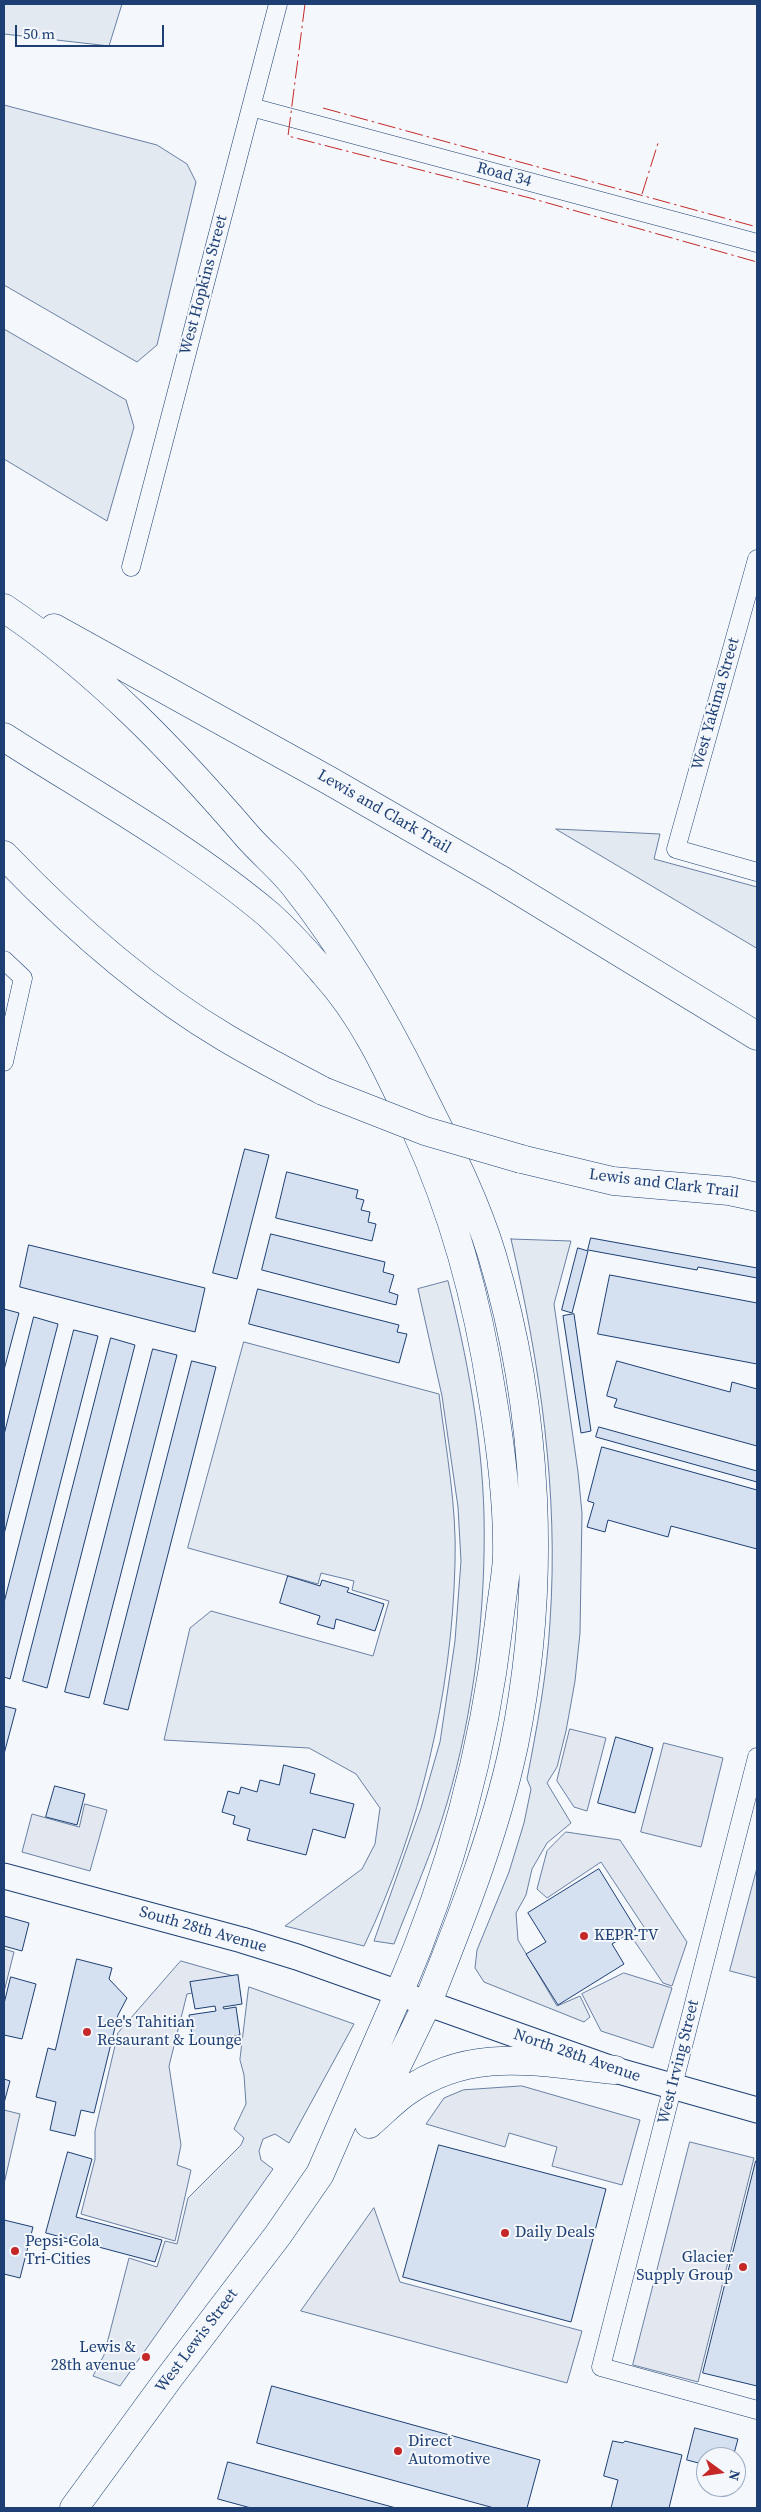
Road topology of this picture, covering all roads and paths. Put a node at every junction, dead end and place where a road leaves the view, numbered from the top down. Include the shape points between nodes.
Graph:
1 (278, 4) edge
2 (251, 107) junction
3 (757, 243) edge
4 (757, 559) edge
5 (131, 567) dead end
6 (4, 600) edge
7 (4, 608) edge
8 (4, 737) edge
9 (4, 855) edge
10 (757, 872) edge
11 (4, 960) edge
12 (757, 1036) edge
13 (4, 1062) edge
14 (757, 1197) edge
15 (757, 1757) edge
16 (4, 1876) edge
17 (399, 1993) junction
18 (428, 2002) junction
19 (615, 2070) junction
20 (673, 2087) junction
21 (757, 2110) edge
22 (369, 2124) junction
23 (320, 2174) junction
24 (757, 2410) edge
25 (74, 2508) edge

1 - 2 street, West Hopkins Street
2 - 3 street, Road 34
2 - 5 street, West Hopkins Street
4 - 10 street, West Yakima Street via 676,850
6 - 12 main road, Lewis and Clark Trail via 490,873
7 - 18 main road, West Lewis Street via 69,656 118,698 184,763 295,886 338,946 400,1052 461,1174 491,1253 516,1348 531,1463 535,1560 526,1669 514,1744 501,1795 463,1912
8 - 17 main road, West Lewis Street via 195,859 270,916 326,976 381,1057 437,1176 464,1258 486,1355 503,1462 506,1558 494,1664 472,1778 424,1933
9 - 14 main road, Lewis and Clark Trail, bridge via 80,930 140,979 225,1037 323,1091 425,1131 521,1159 613,1181 730,1191
11 - 13 street via 24,978
15 - 20 street, West Irving Street
16 - 17 main road, South 28th Avenue via 242,1940
17 - 18 main road, North 28th Avenue
17 - 23 main road, West Lewis Street
18 - 19 main road, North 28th Avenue
18 - 22 main road, West Lewis Street
19 - 20 main road, North 28th Avenue
19 - 22 main road via 494,2059 462,2064 406,2092
20 - 21 main road, North 28th Avenue
20 - 24 street, West Irving Street via 601,2367
22 - 23 main road, West Lewis Street
23 - 25 main road, West Lewis Street

